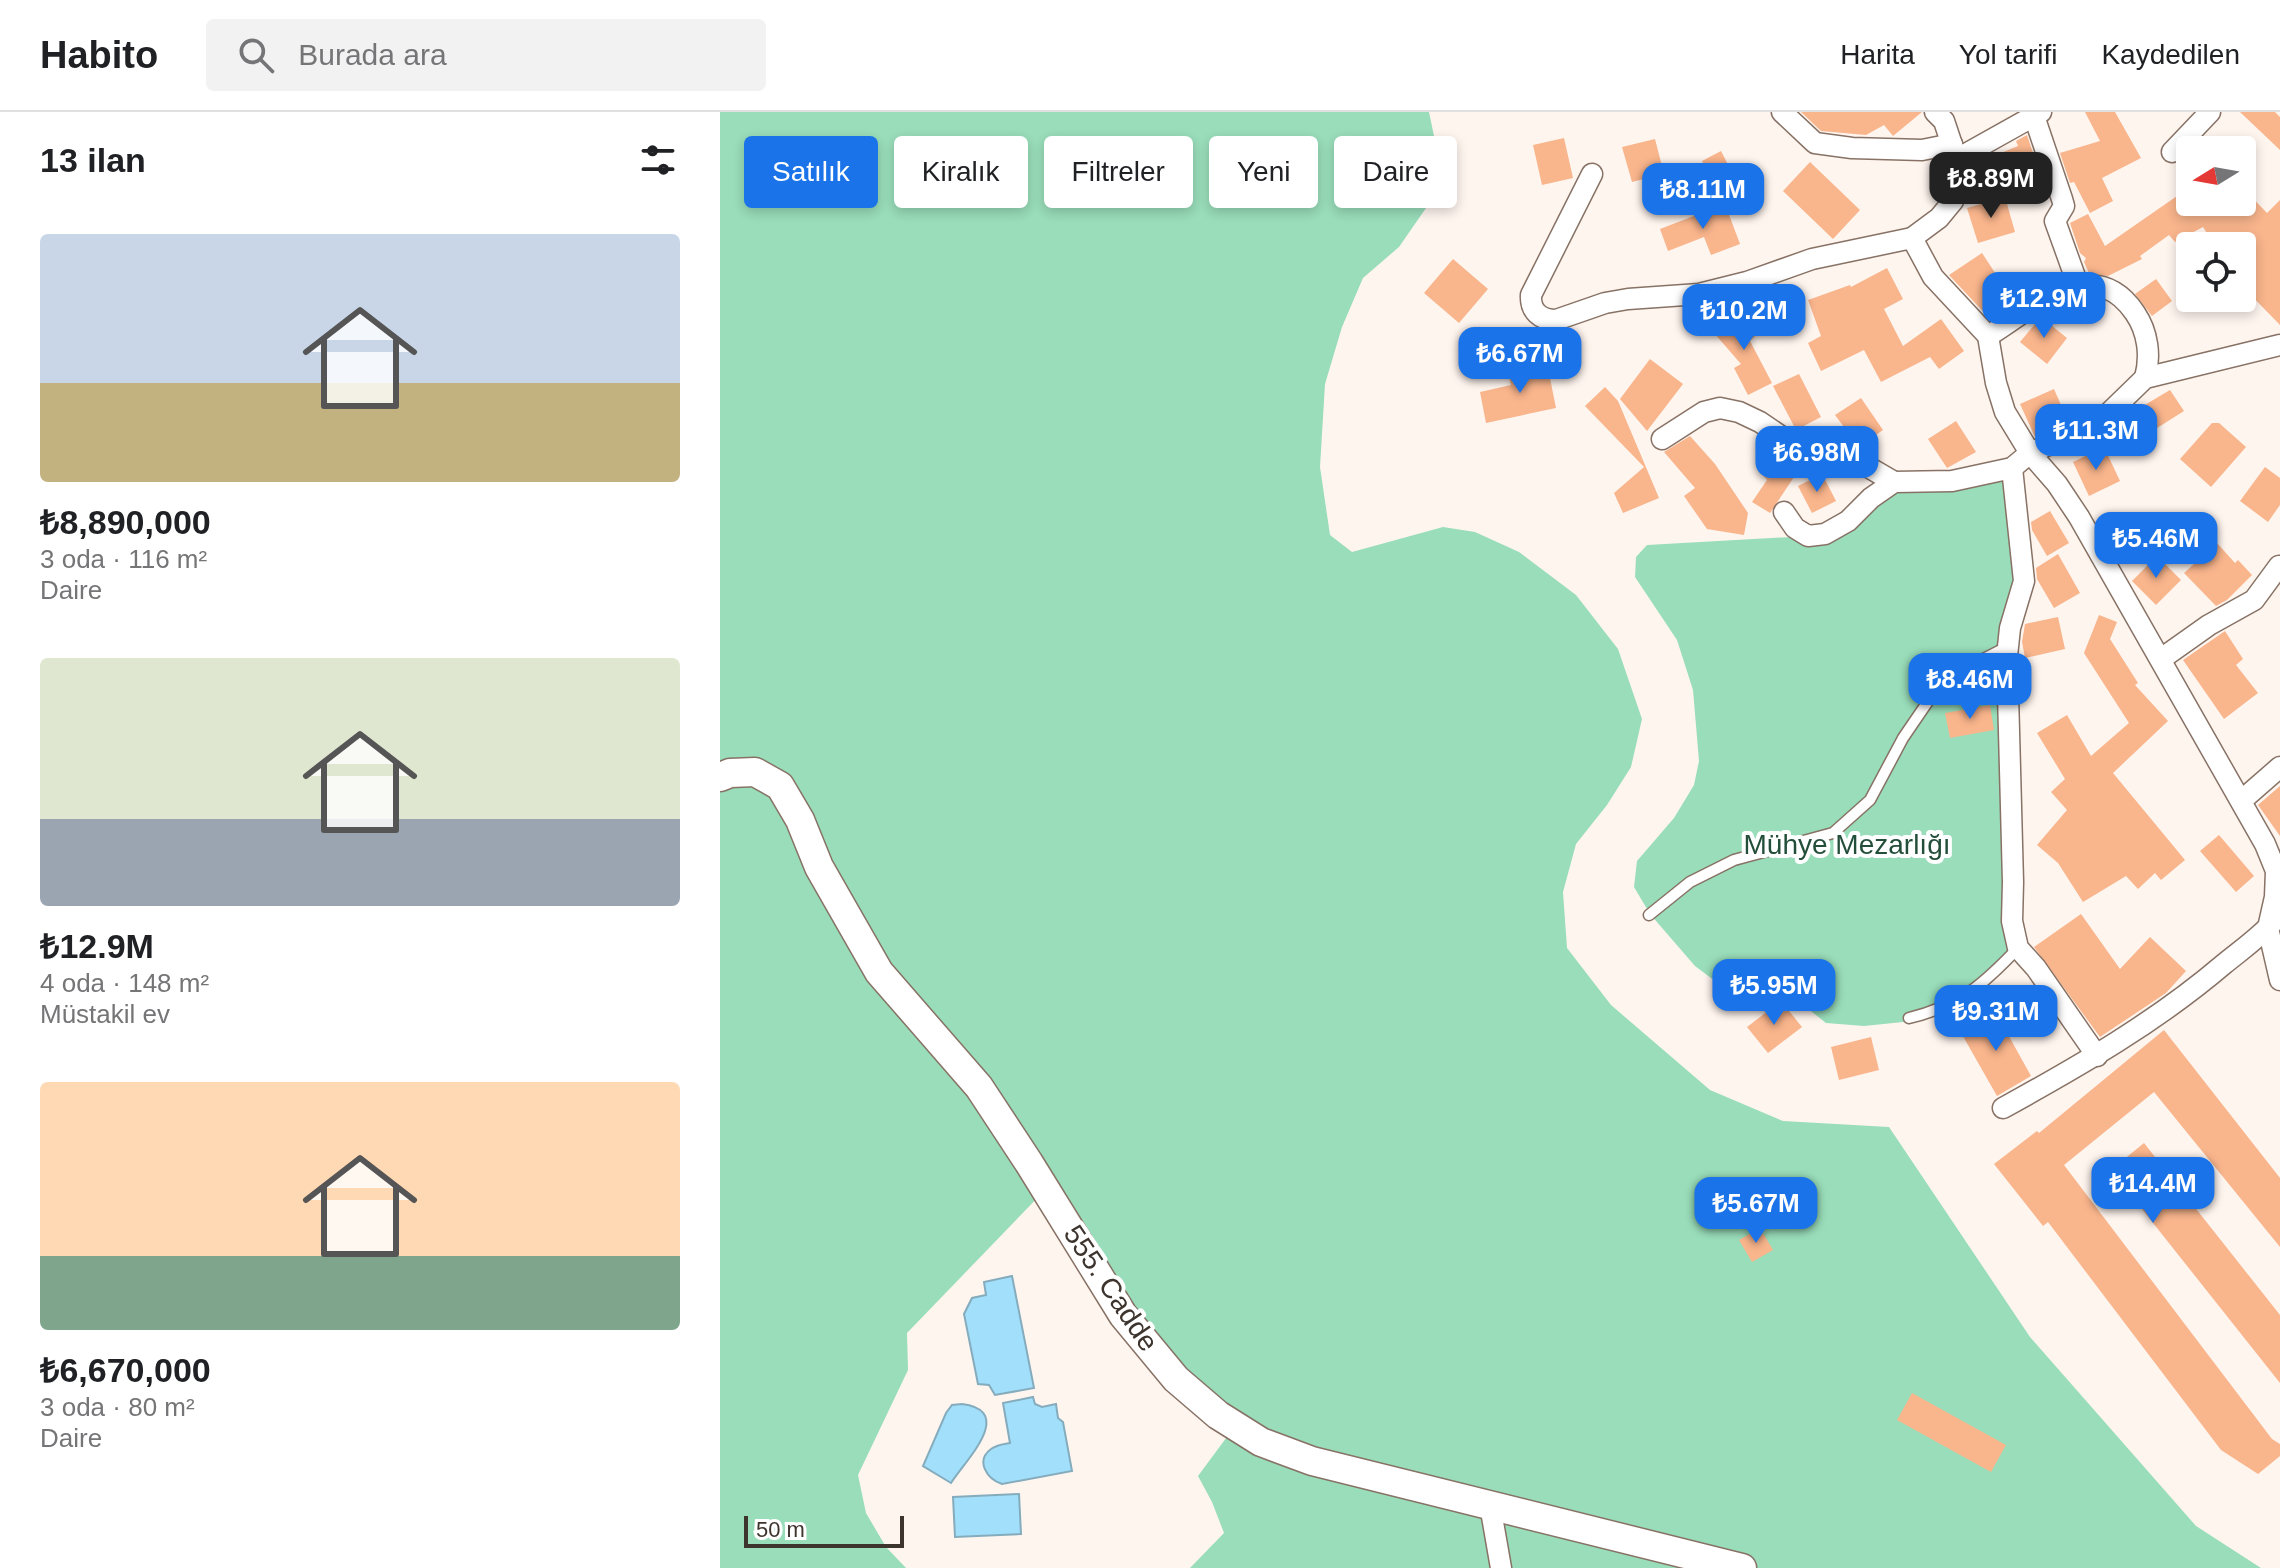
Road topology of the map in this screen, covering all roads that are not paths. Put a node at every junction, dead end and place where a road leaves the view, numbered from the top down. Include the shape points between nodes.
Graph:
1 (1782, 112) edge
2 (2210, 112) edge
3 (2038, 114) edge
4 (1942, 115) edge
5 (1955, 152) junction
6 (2172, 152) dead end
7 (1592, 174) dead end
8 (1912, 238) junction
9 (2078, 285) junction
10 (1988, 336) junction
11 (2271, 348) edge
12 (2280, 365) edge
13 (2145, 378) junction
14 (1662, 439) dead end
15 (2030, 453) junction
16 (2012, 468) junction
17 (1894, 482) junction
18 (1784, 512) dead end
19 (2280, 565) edge
20 (2280, 580) edge
21 (2008, 646) junction
22 (2161, 659) junction
23 (2280, 767) edge
24 (720, 777) edge
25 (2241, 801) junction
26 (1649, 915) dead end
27 (2274, 921) edge
28 (2018, 948) junction
29 (2280, 980) edge
30 (1909, 1018) dead end
31 (2097, 1056) junction
32 (2003, 1108) dead end
33 (1490, 1505) junction
34 (1501, 1568) edge
35 (1742, 1568) edge

1 - 5 street via 1815,143
2 - 6 street
3 - 5 street
3 - 9 street via 2062,199 2055,221
4 - 5 street
5 - 8 street via 1953,201
7 - 8 street via 1531,295 1535,313 1548,320 1628,299 1699,294 1812,259
8 - 10 street via 1933,277
9 - 10 street via 2047,297
9 - 13 street via 2103,286 2124,297 2145,337
10 - 15 street via 2005,412
11 - 12 street
11 - 13 street
13 - 15 street via 2109,413
14 - 17 street via 1704,412 1720,408 1760,422 1788,441 1851,457
15 - 16 street
15 - 22 street via 2079,517
16 - 17 street via 1952,481
16 - 21 street via 2024,581
17 - 18 street via 1825,534 1808,536
19 - 20 street
19 - 22 street via 2254,600
21 - 26 lane via 1958,672 1931,697 1870,800 1833,833 1734,860 1690,882
21 - 28 street via 2012,921
22 - 25 street
23 - 25 street
24 - 33 street, 555. Cadde via 755,772 780,786 879,972 979,1087 1123,1315 1176,1379 1261,1442 1312,1461
25 - 27 street via 2276,871
27 - 29 street
27 - 31 street via 2191,992
28 - 30 lane via 1972,992
28 - 31 street
31 - 32 street
33 - 34 street
33 - 35 street, 555. Cadde

